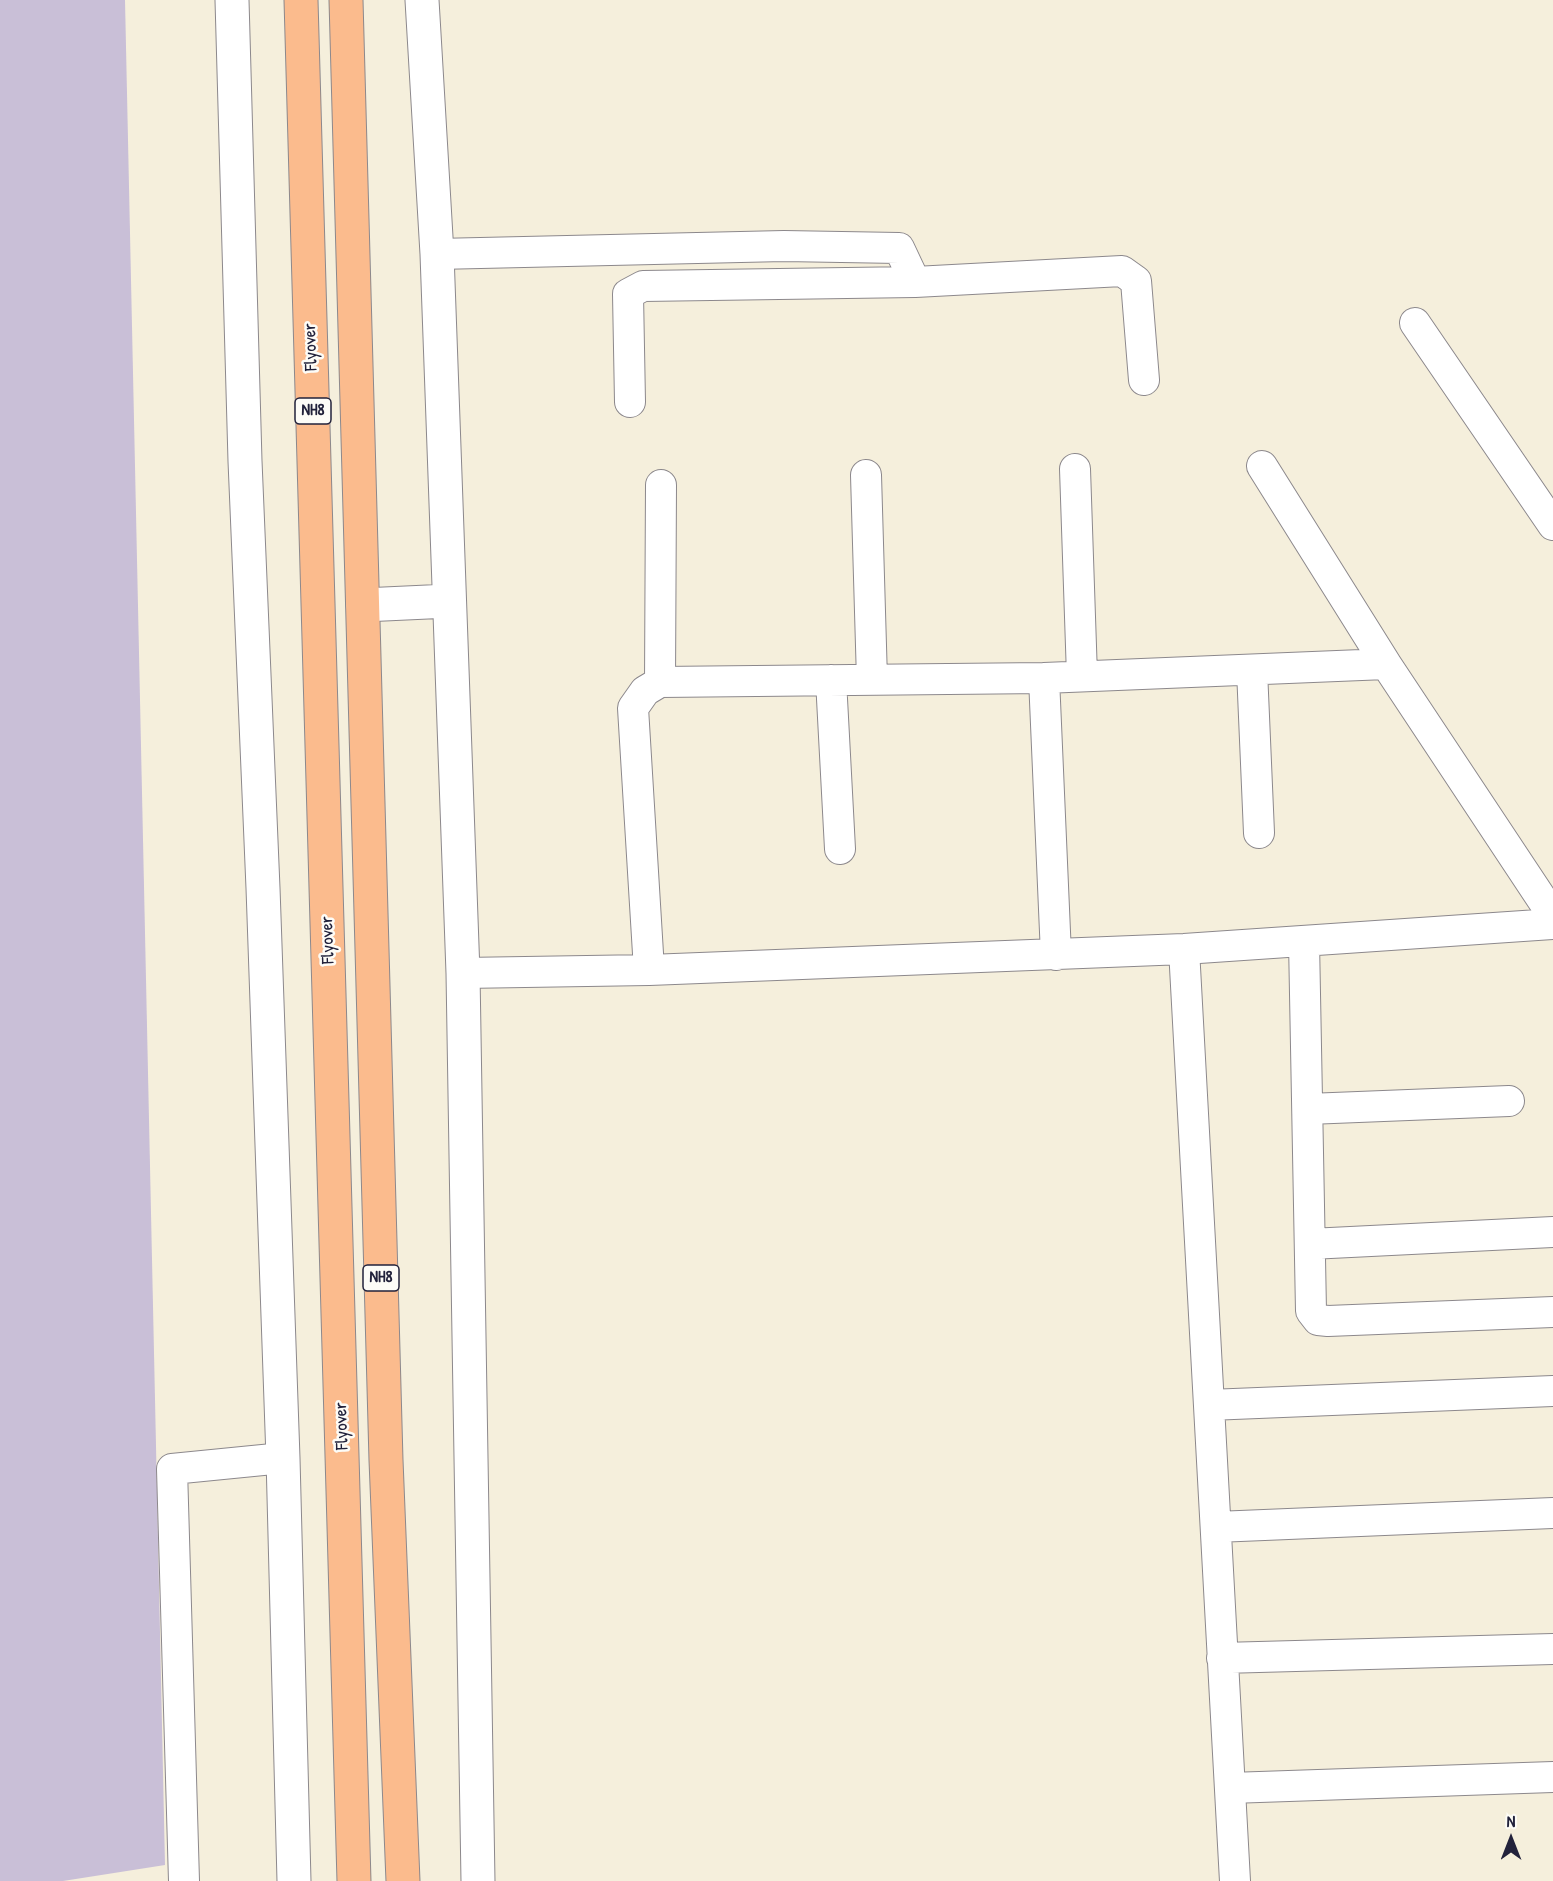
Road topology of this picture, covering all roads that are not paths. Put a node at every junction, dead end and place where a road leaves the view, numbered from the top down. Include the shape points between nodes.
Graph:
1 (238, 0) edge
2 (301, 0) edge
3 (346, 0) edge
4 (422, 0) edge
5 (722, 247) junction
6 (437, 254) junction
7 (915, 282) junction
8 (724, 285) junction
9 (1415, 322) dead end
10 (1144, 380) dead end
11 (630, 402) dead end
12 (1262, 466) dead end
13 (1075, 469) dead end
14 (866, 475) dead end
15 (661, 485) dead end
16 (1553, 525) edge
17 (449, 601) junction
18 (363, 605) junction
19 (1386, 664) junction
20 (1252, 670) junction
21 (1082, 676) junction
22 (1044, 678) junction
23 (831, 680) junction
24 (872, 680) junction
25 (660, 682) junction
26 (1258, 833) dead end
27 (840, 849) dead end
28 (1553, 916) edge
29 (1553, 924) edge
30 (1304, 941) junction
31 (1184, 949) junction
32 (1056, 955) junction
33 (649, 970) junction
34 (463, 972) junction
35 (1509, 1101) dead end
36 (1308, 1109) junction
37 (1553, 1232) edge
38 (1310, 1244) junction
39 (1553, 1312) edge
40 (1553, 1391) edge
41 (1209, 1405) junction
42 (283, 1458) junction
43 (1553, 1513) edge
44 (1216, 1527) junction
45 (1553, 1649) edge
46 (1222, 1658) junction
47 (1553, 1777) edge
48 (1230, 1788) junction
49 (184, 1881) edge
50 (294, 1881) edge
51 (354, 1881) edge
52 (403, 1881) edge
53 (478, 1881) edge
54 (1235, 1881) edge

1 - 42 street via 244,461
2 - 51 main road, Flyover / NH8
3 - 18 main road, NH8
4 - 6 street
5 - 6 street
5 - 7 street via 899,248
5 - 8 street
6 - 17 street
7 - 8 street
7 - 10 street via 1122,271 1136,281
8 - 11 street via 643,286 628,294
9 - 16 street
12 - 19 street
13 - 21 street
14 - 24 street
15 - 25 street
17 - 18 street
17 - 34 street
18 - 52 main road, NH8 via 386,1460
19 - 20 street
19 - 28 street
20 - 21 street
20 - 26 street
21 - 22 street
22 - 24 street
22 - 32 street
23 - 24 street
23 - 25 street
23 - 27 street
25 - 33 street via 645,691 633,708
29 - 30 street
30 - 31 street
30 - 36 street
31 - 32 street
31 - 41 street
32 - 33 street
33 - 34 street
34 - 53 street
35 - 36 street
36 - 38 street
37 - 38 street
38 - 39 street via 1311,1311 1318,1320
40 - 41 street
41 - 44 street
42 - 49 street via 172,1469
42 - 50 street
43 - 44 street
44 - 46 street
45 - 46 street
46 - 48 street
47 - 48 street
48 - 54 street

